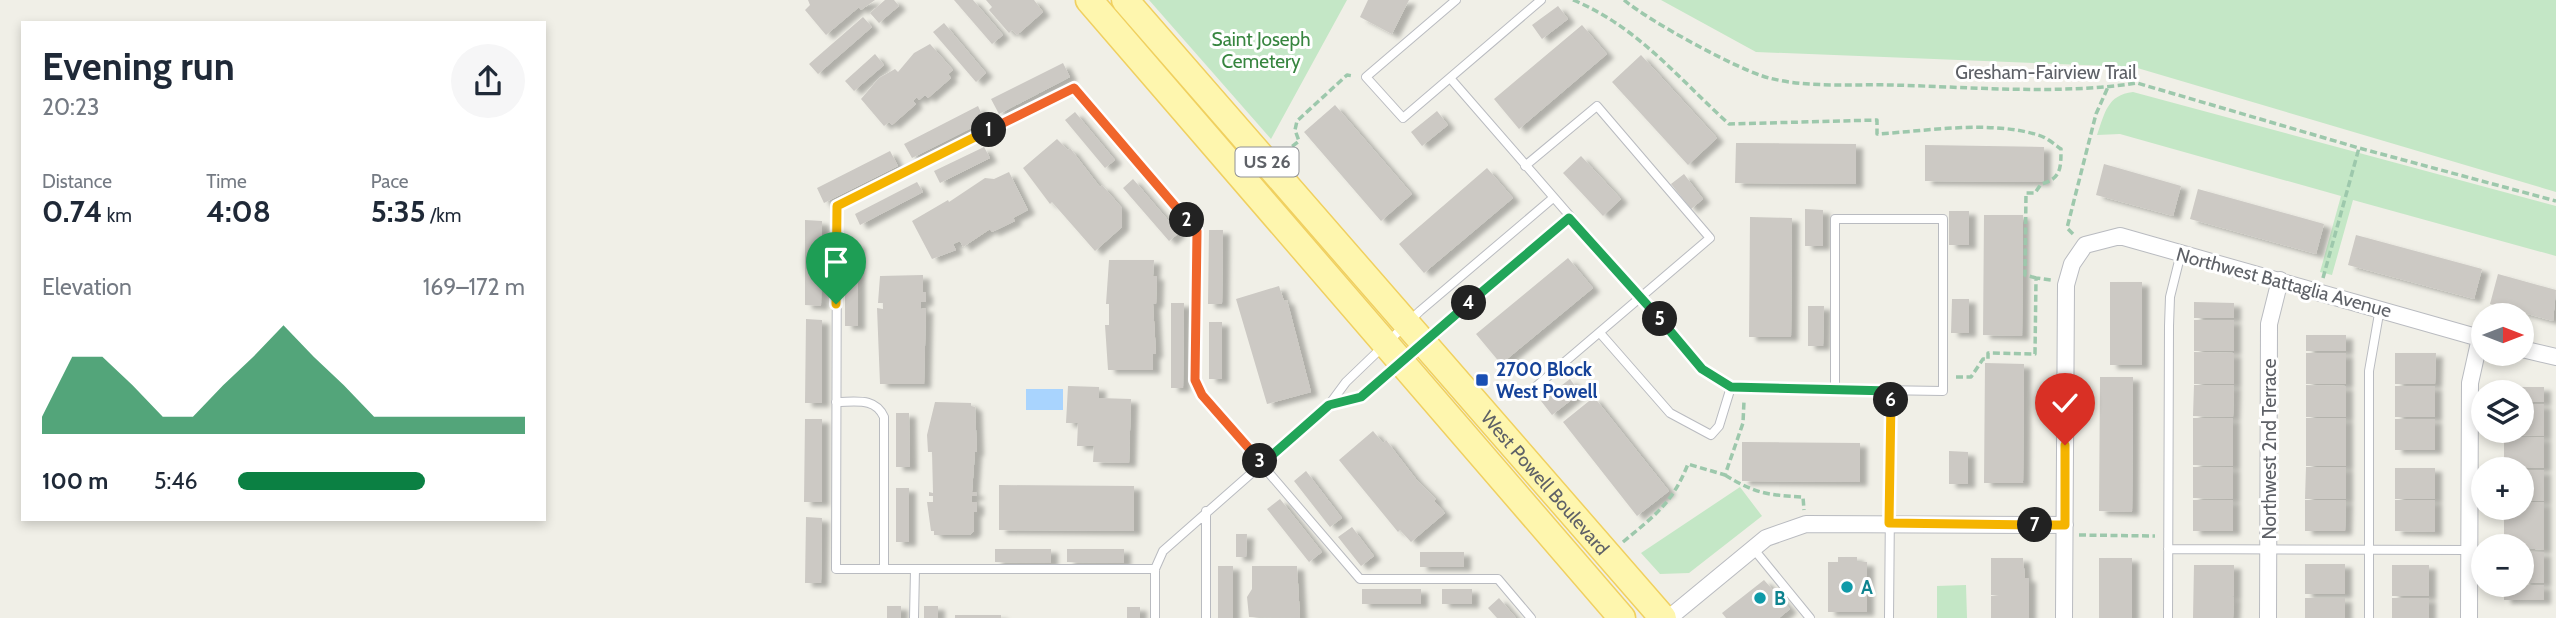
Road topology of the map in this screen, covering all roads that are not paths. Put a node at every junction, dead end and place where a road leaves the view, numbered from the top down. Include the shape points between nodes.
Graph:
1 (1089, 0) edge
2 (1125, 0) edge
3 (1456, 0) edge
4 (1541, 0) edge
5 (1450, 78) junction
6 (1525, 166) junction
7 (1553, 198) junction
8 (1569, 218) junction
9 (2181, 253) junction
10 (2280, 280) junction
11 (1642, 298) junction
12 (2380, 308) junction
13 (1416, 333) junction
14 (1600, 333) junction
15 (2471, 335) edge
16 (2534, 352) edge
17 (1394, 354) junction
18 (2556, 357) edge
19 (2475, 366) edge
20 (1731, 387) junction
21 (1533, 389) dead end
22 (1835, 391) junction
23 (1891, 391) junction
24 (836, 402) junction
25 (1329, 405) junction
26 (1262, 464) junction
27 (1206, 511) junction
28 (1889, 523) junction
29 (2065, 530) junction
30 (1752, 547) junction
31 (2168, 550) junction
32 (2268, 550) junction
33 (2369, 550) junction
34 (2470, 550) junction
35 (884, 569) junction
36 (915, 569) junction
37 (1155, 569) junction
38 (915, 618) edge
39 (1156, 618) edge
40 (1206, 618) edge
41 (1531, 618) edge
42 (1622, 618) edge
43 (1663, 618) edge
44 (1669, 618) edge
45 (1810, 618) edge
46 (1889, 618) edge
47 (2064, 618) edge
48 (2168, 618) edge
49 (2268, 618) edge
50 (2369, 618) edge
51 (2469, 618) edge

1 - 17 main road, West Powell Boulevard / US 26
2 - 13 main road, West Powell Boulevard / US 26
3 - 5 lane via 1366,77 1403,118
4 - 5 lane
5 - 6 lane
6 - 7 lane
6 - 11 lane via 1597,106 1710,238
7 - 8 lane
7 - 13 lane
8 - 11 lane
8 - 13 lane
9 - 10 street, Northwest Battaglia Avenue
9 - 29 street, Northwest Battaglia Avenue via 2120,236 2085,244 2072,264 2066,285
9 - 31 lane via 2169,326
10 - 12 street, Northwest Battaglia Avenue
10 - 32 street, Northwest 2nd Terrace via 2269,324
11 - 14 lane
11 - 20 lane via 1702,369
12 - 15 street, Northwest Battaglia Avenue
12 - 33 lane via 2369,371
13 - 17 lane
13 - 17 lane
13 - 43 main road, West Powell Boulevard / US 26
14 - 20 lane via 1670,413 1711,435 1719,426
14 - 21 lane
16 - 18 street
17 - 25 lane via 1346,382
17 - 25 lane via 1361,397
17 - 42 main road, West Powell Boulevard / US 26
19 - 34 street via 2470,383
20 - 22 lane
22 - 23 lane
22 - 23 lane via 1835,219 1943,219 1943,391
23 - 28 lane
24 - 26 lane via 837,206 1074,88 1197,231 1195,380 1202,395
24 - 35 lane via 871,402 884,417
24 - 35 lane via 836,569
25 - 26 lane
26 - 27 lane
26 - 41 lane via 1360,579 1498,579
27 - 37 lane via 1163,551
27 - 40 lane
28 - 29 street
28 - 30 street via 1806,524
28 - 46 lane
29 - 47 street
30 - 44 street
30 - 45 lane
31 - 32 lane
31 - 48 lane
32 - 33 lane
32 - 49 street, Northwest 2nd Terrace
33 - 34 lane
33 - 50 lane
34 - 51 street
35 - 36 lane
36 - 37 lane
36 - 38 lane
37 - 39 lane

